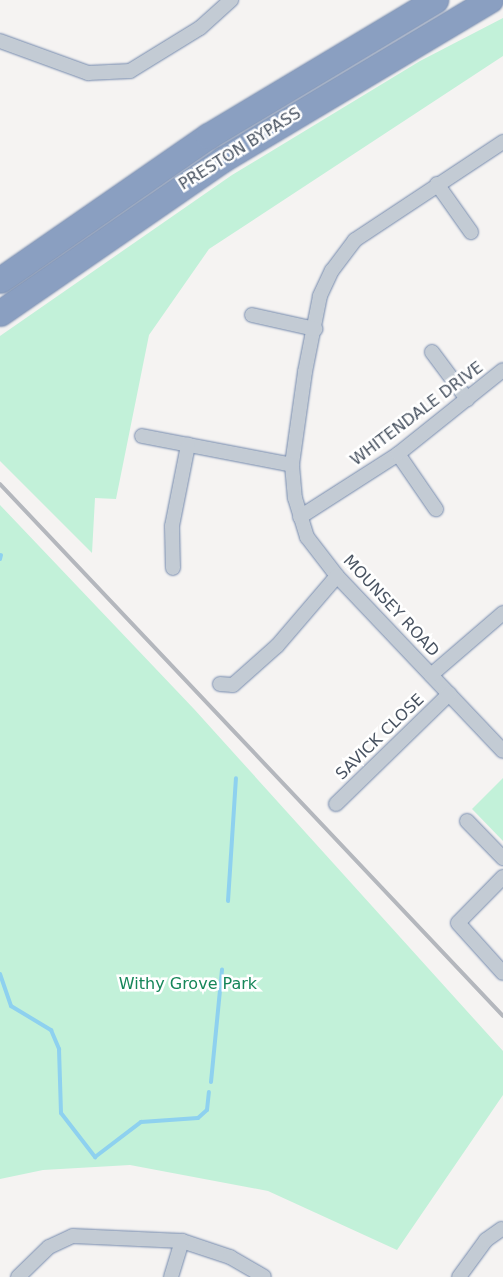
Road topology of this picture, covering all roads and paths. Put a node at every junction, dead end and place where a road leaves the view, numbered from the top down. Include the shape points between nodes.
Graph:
1 (231, 0) edge
2 (435, 0) edge
3 (490, 0) edge
4 (0, 41) edge
5 (503, 142) edge
6 (438, 184) junction
7 (471, 232) dead end
8 (0, 280) edge
9 (0, 313) edge
10 (252, 315) dead end
11 (314, 329) junction
12 (432, 352) dead end
13 (503, 370) edge
14 (467, 399) junction
15 (142, 436) dead end
16 (188, 445) junction
17 (398, 454) junction
18 (292, 465) junction
19 (436, 509) dead end
20 (300, 517) junction
21 (173, 568) dead end
22 (337, 576) junction
23 (503, 613) edge
24 (431, 675) junction
25 (220, 684) dead end
26 (449, 694) junction
27 (503, 751) edge
28 (336, 804) dead end
29 (468, 821) dead end
30 (503, 858) edge
31 (503, 877) edge
32 (503, 973) edge
33 (503, 1228) edge
34 (182, 1241) junction
35 (18, 1277) edge
36 (172, 1277) edge
37 (264, 1277) edge
38 (459, 1277) edge

1 - 4 street via 200,28 130,71 88,73
2 - 8 highway, PRESTON BYPASS via 208,136
3 - 9 highway, PRESTON BYPASS via 223,159
5 - 6 street, MOUNSEY ROAD
6 - 7 street
6 - 11 street, MOUNSEY ROAD via 355,240 332,270
10 - 11 street
11 - 18 street, MOUNSEY ROAD
12 - 14 street
13 - 14 street, WHITENDALE DRIVE
14 - 17 street, WHITENDALE DRIVE
15 - 16 street
16 - 18 street
16 - 21 street via 172,526
17 - 19 street
17 - 20 street, WHITENDALE DRIVE
18 - 20 street, MOUNSEY ROAD
20 - 22 street, MOUNSEY ROAD via 308,537
22 - 24 street, MOUNSEY ROAD
22 - 25 street via 277,646 233,685
23 - 24 street
24 - 26 street, MOUNSEY ROAD
26 - 27 street, MOUNSEY ROAD
26 - 28 street, SAVICK CLOSE
29 - 30 street
31 - 32 street via 458,922
33 - 38 street via 486,1240
34 - 35 street via 73,1236 49,1247
34 - 36 street
34 - 37 street via 230,1257

